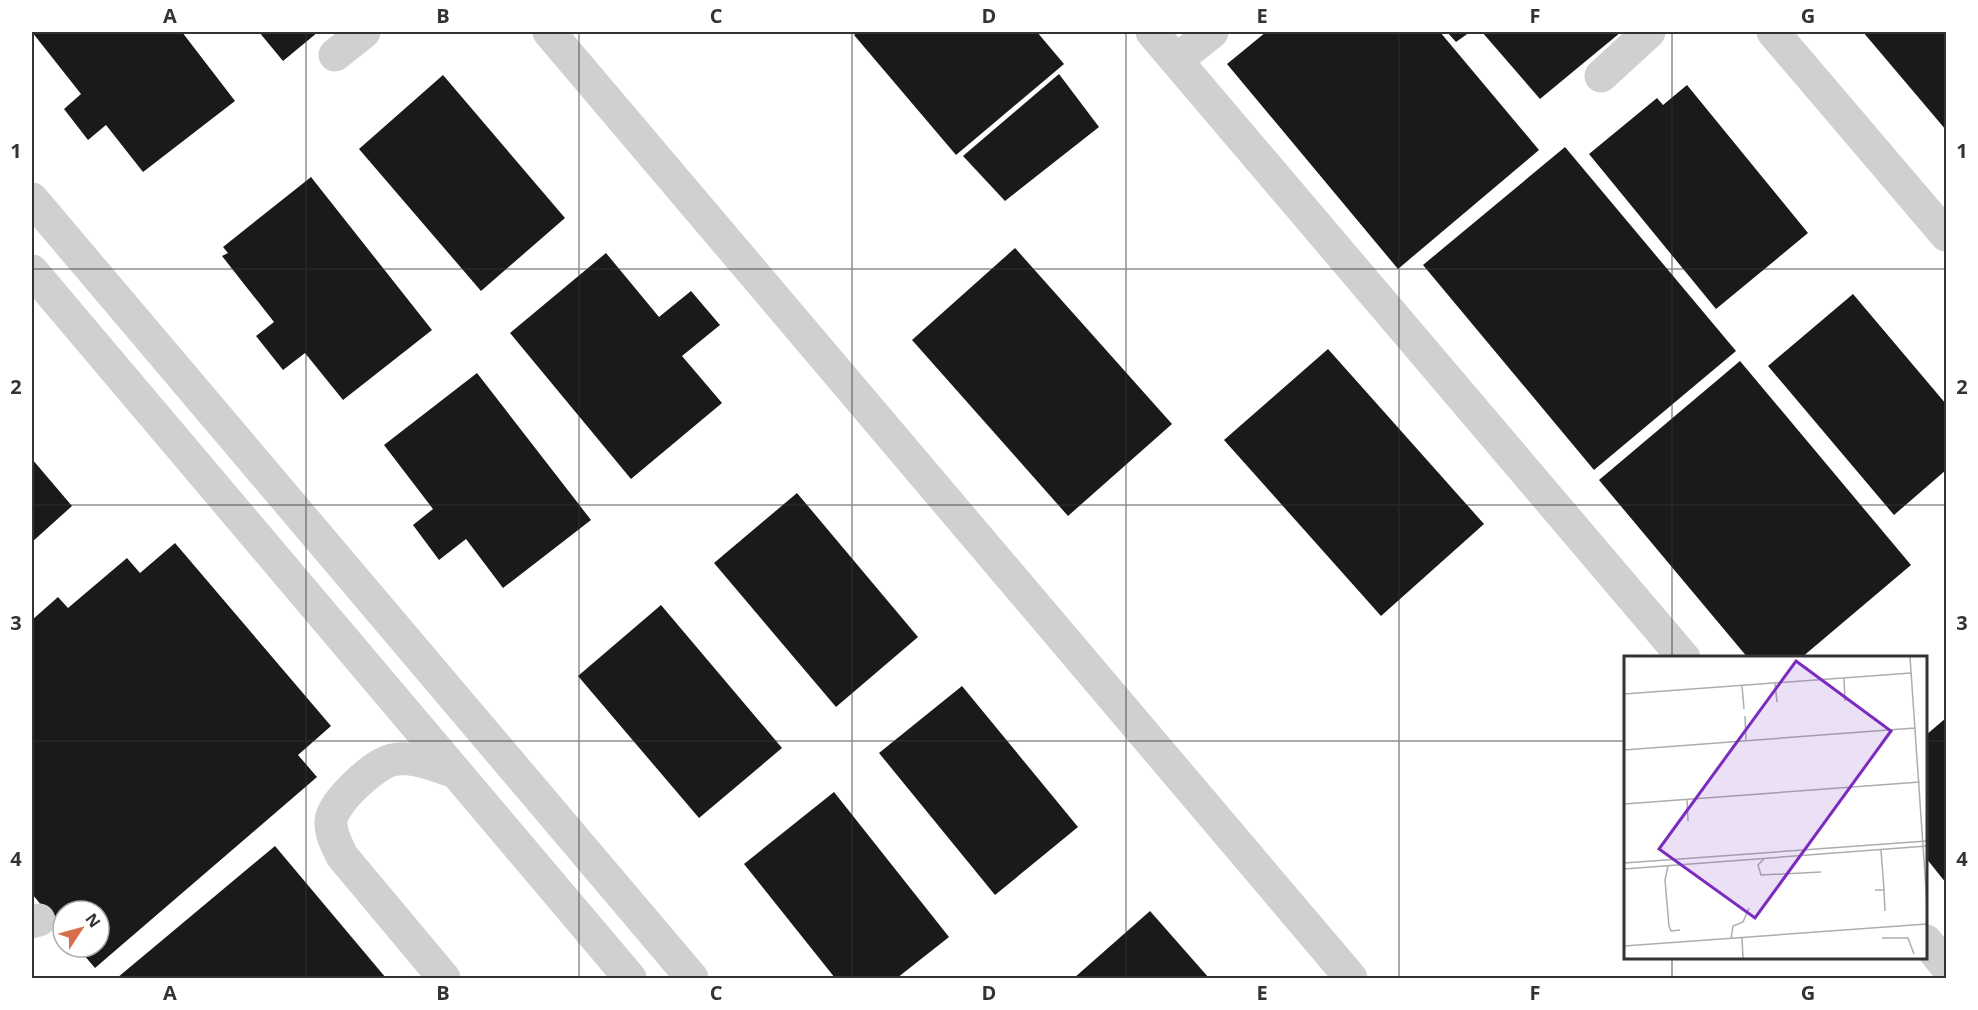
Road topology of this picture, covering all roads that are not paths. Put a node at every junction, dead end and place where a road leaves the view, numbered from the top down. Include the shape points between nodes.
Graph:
1 (364, 32) edge
2 (549, 32) edge
3 (1152, 32) edge
4 (1212, 32) edge
5 (1649, 32) edge
6 (1773, 32) edge
7 (334, 55) dead end
8 (1177, 60) junction
9 (1601, 76) dead end
10 (32, 199) edge
11 (1947, 235) edge
12 (32, 271) edge
13 (1683, 656) edge
14 (456, 772) junction
15 (1927, 942) edge
16 (1947, 966) edge
17 (444, 978) edge
18 (630, 978) edge
19 (692, 978) edge
20 (1351, 978) edge

1 - 7 street
2 - 20 street
3 - 8 street
4 - 8 street
5 - 9 street
6 - 11 street
8 - 13 street
10 - 19 street
12 - 14 street
14 - 17 street via 412,759 392,760 379,765 357,784 333,809 331,820 332,835 342,856
14 - 18 street
15 - 16 street

